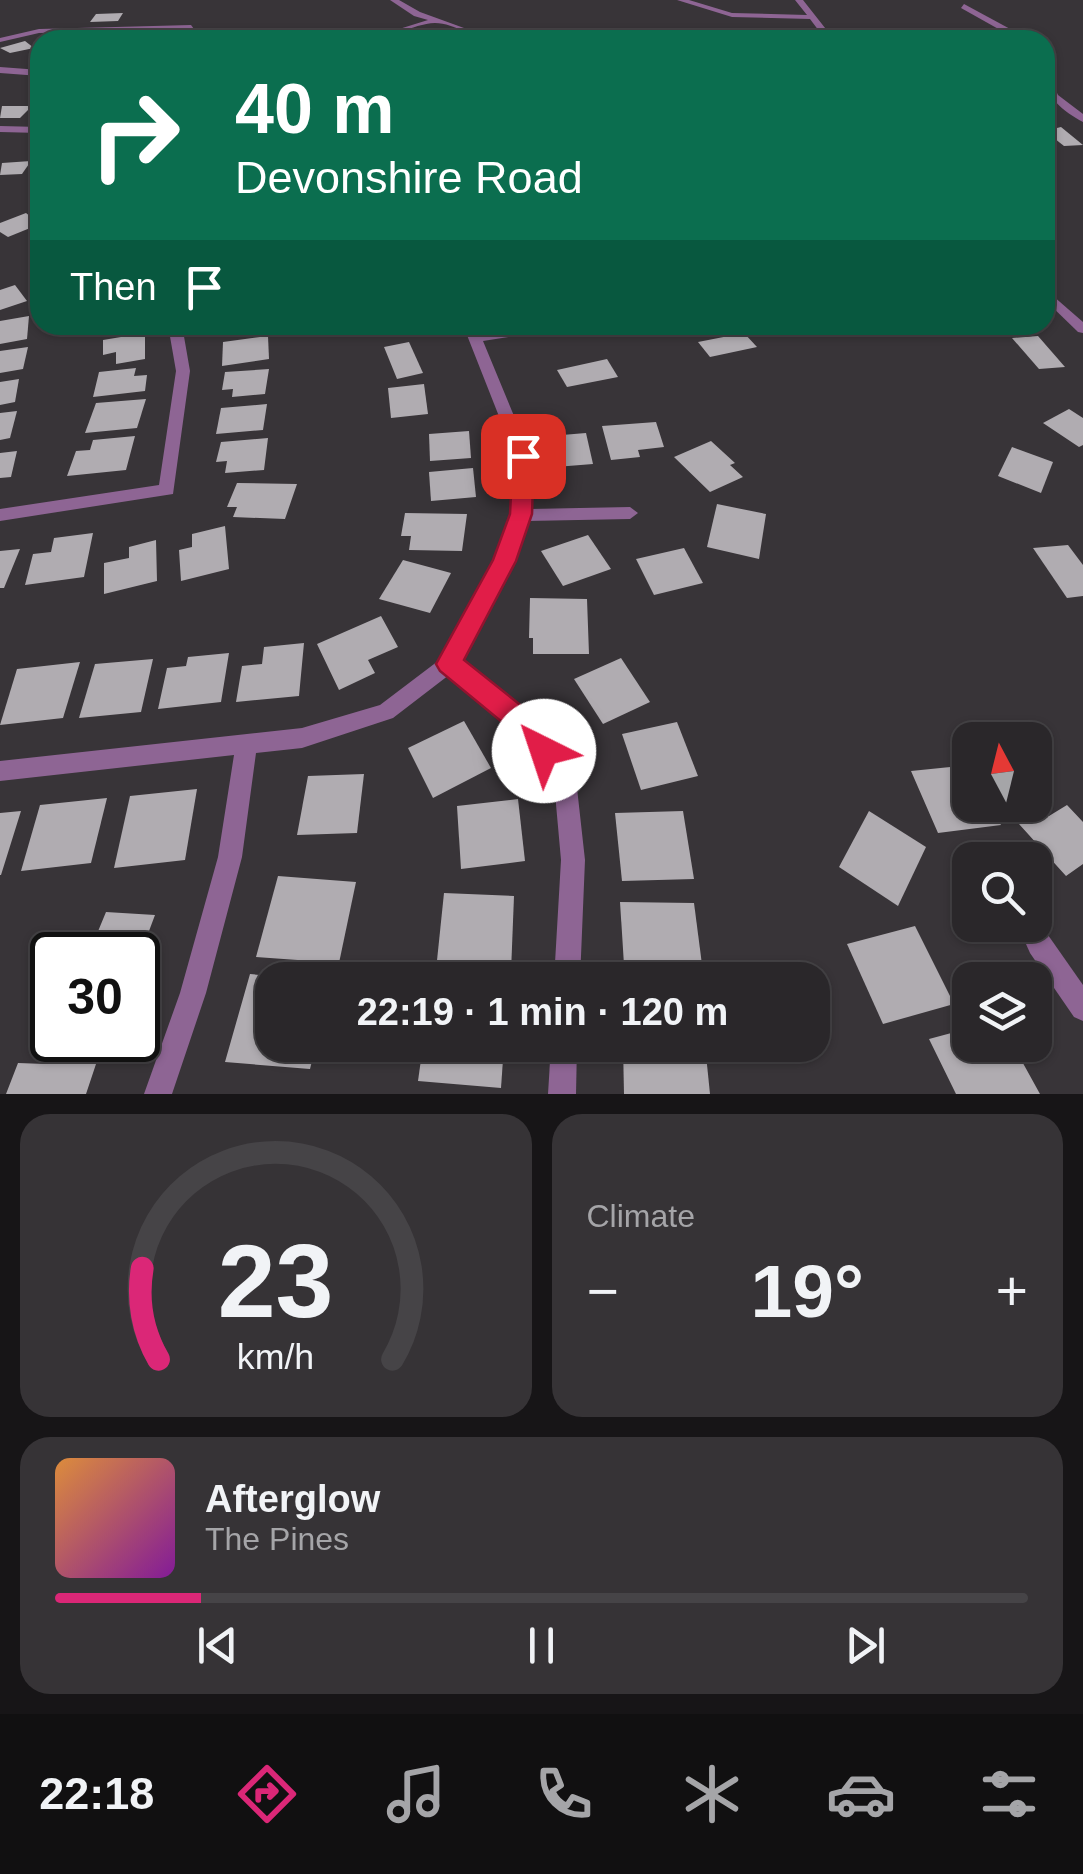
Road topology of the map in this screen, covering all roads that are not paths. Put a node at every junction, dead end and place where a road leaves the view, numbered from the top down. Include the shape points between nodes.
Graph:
1 (394, 0) edge
2 (682, 0) edge
3 (799, 0) edge
4 (964, 6) dead end
5 (812, 17) junction
6 (438, 20) junction
7 (191, 27) dead end
8 (100, 30) edge
9 (403, 30) edge
10 (466, 30) edge
11 (823, 30) edge
12 (1006, 30) edge
13 (30, 34) edge
14 (0, 40) edge
15 (0, 70) edge
16 (30, 72) edge
17 (1055, 97) edge
18 (1083, 119) edge
19 (0, 129) edge
20 (30, 130) edge
21 (1055, 303) edge
22 (1083, 330) edge
23 (177, 335) edge
24 (473, 335) edge
25 (630, 513) dead end
26 (521, 514) junction
27 (0, 515) edge
28 (449, 664) junction
29 (246, 746) junction
30 (0, 771) edge
31 (1039, 944) dead end
32 (568, 962) edge
33 (1083, 1008) edge
34 (563, 1062) edge
35 (158, 1094) edge
36 (562, 1094) edge

1 - 6 street
2 - 5 street via 732,15
3 - 5 street
4 - 12 street
5 - 11 street
6 - 9 street
6 - 10 street
7 - 8 street
13 - 14 street
15 - 16 street
17 - 18 street
19 - 20 street
21 - 22 street
23 - 27 street via 183,371 167,490
24 - 26 street via 523,456
25 - 26 street
26 - 28 street via 504,561
28 - 29 street via 386,712 302,738
28 - 32 street via 524,724 566,779 573,860
29 - 30 street
29 - 35 street via 230,857
31 - 33 street
34 - 36 street

